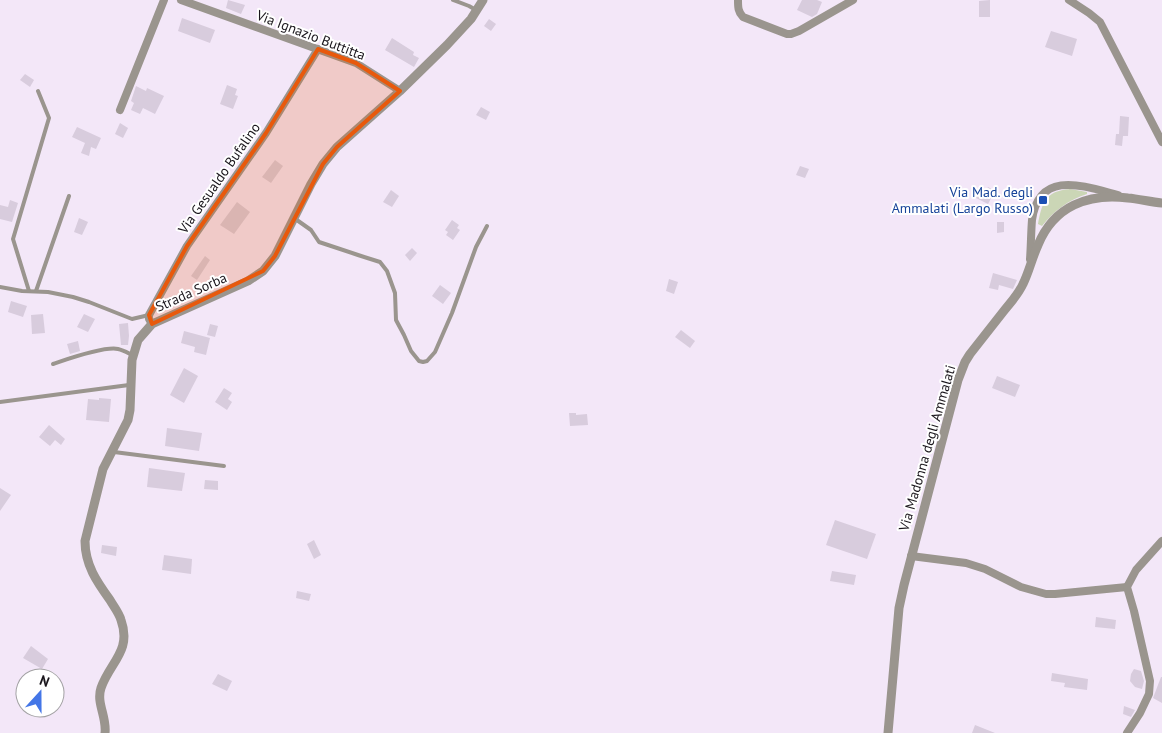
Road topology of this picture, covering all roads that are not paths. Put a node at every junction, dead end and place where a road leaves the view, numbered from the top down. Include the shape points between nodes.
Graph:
1 (164, 0) edge
2 (181, 0) edge
3 (453, 0) edge
4 (483, 0) edge
5 (738, 0) edge
6 (853, 0) edge
7 (1069, 0) edge
8 (477, 10) junction
9 (318, 49) junction
10 (38, 91) dead end
11 (400, 91) junction
12 (120, 110) dead end
13 (1162, 142) edge
14 (69, 196) dead end
15 (1127, 198) junction
16 (1162, 203) edge
17 (294, 218) junction
18 (487, 226) dead end
19 (1029, 268) junction
20 (0, 287) edge
21 (29, 291) junction
22 (36, 291) junction
23 (151, 319) junction
24 (132, 355) junction
25 (53, 364) dead end
26 (132, 384) junction
27 (0, 402) edge
28 (111, 452) junction
29 (224, 466) dead end
30 (1162, 541) edge
31 (911, 556) junction
32 (1127, 587) junction
33 (105, 733) edge
34 (888, 733) edge
35 (1127, 733) edge

1 - 12 street
2 - 9 street, Via Ignazio Buttitta
3 - 8 lane
4 - 8 street, Strada Sorba
5 - 6 street via 738,10 743,17 791,34
7 - 13 street via 1100,22
8 - 11 street, Strada Sorba
9 - 11 street, Via Ignazio Buttitta via 356,64
9 - 23 street, Via Gesualdo Bufalino via 266,133 187,246
10 - 21 lane via 49,118 13,239
11 - 17 street, Strada Sorba via 337,147 315,178
14 - 22 lane
15 - 16 street, Via Madonna degli Ammalati
15 - 19 street, Via Madonna degli Ammalati via 1083,200 1062,212 1044,232
15 - 19 street via 1070,185 1047,190 1040,197 1032,220
17 - 18 lane via 311,230 319,242 380,262 395,293 396,320 410,351 422,362 435,352
17 - 23 street, Strada Sorba via 271,263 258,275
19 - 31 street, Via Madonna degli Ammalati via 1016,297 961,370
20 - 21 lane
21 - 22 lane
22 - 23 lane via 73,297 132,319
23 - 24 street, Strada Sorba
24 - 25 lane via 118,349 100,350
24 - 26 street, Strada Sorba
26 - 27 lane
26 - 28 street, Strada Sorba via 128,420
28 - 29 lane
28 - 33 street, Strada Sorba via 103,469 85,541 90,568 117,611 124,630 122,649 101,687 100,705
30 - 32 street via 1136,570
31 - 32 street via 966,563 1046,594
31 - 34 street, Via Madonna degli Ammalati via 899,608
32 - 35 street via 1150,681 1149,694

